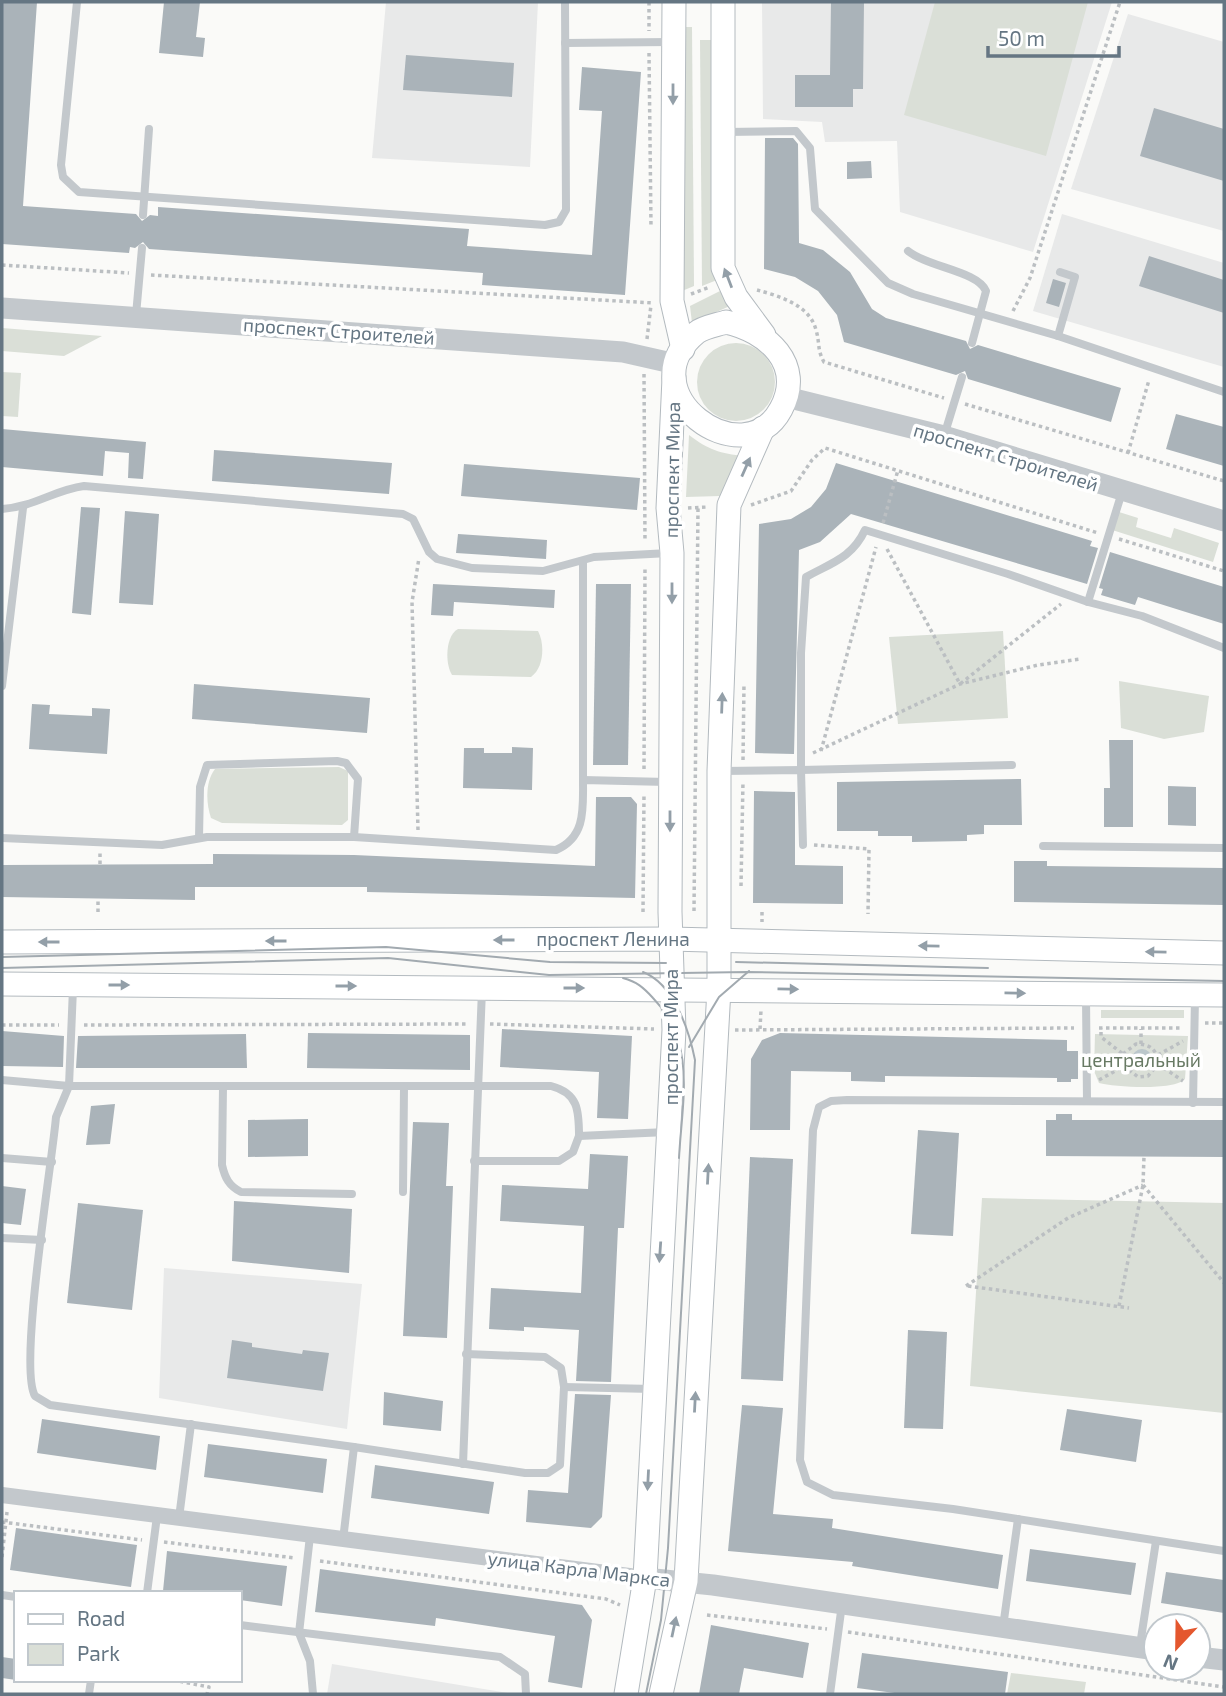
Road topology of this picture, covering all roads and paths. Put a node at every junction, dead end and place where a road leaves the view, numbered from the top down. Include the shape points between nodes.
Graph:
1 (76, 2) edge
2 (565, 2) edge
3 (649, 2) edge
4 (674, 2) edge
5 (723, 2) edge
6 (1120, 2) edge
7 (649, 41) junction
8 (674, 42) junction
9 (565, 43) junction
10 (149, 128) dead end
11 (721, 131) junction
12 (145, 199) junction
13 (144, 215) dead end
14 (651, 234) dead end
15 (142, 248) dead end
16 (908, 251) dead end
17 (2, 265) edge
18 (1060, 272) dead end
19 (139, 274) junction
20 (728, 280) junction
21 (651, 290) dead end
22 (662, 302) junction
23 (2, 308) edge
24 (980, 314) junction
25 (136, 317) junction
26 (1007, 322) junction
27 (764, 335) junction
28 (1058, 336) junction
29 (972, 344) dead end
30 (645, 357) junction
31 (678, 364) junction
32 (1153, 368) junction
33 (962, 377) dead end
34 (1224, 392) edge
35 (786, 397) junction
36 (954, 401) junction
37 (763, 428) junction
38 (944, 436) junction
39 (1128, 453) junction
40 (898, 470) junction
41 (1224, 481) edge
42 (1122, 492) junction
43 (729, 505) junction
44 (23, 508) junction
45 (698, 508) dead end
46 (2, 509) edge
47 (1224, 521) edge
48 (882, 524) dead end
49 (879, 535) junction
50 (1110, 536) junction
51 (422, 539) junction
52 (672, 553) junction
53 (645, 554) junction
54 (583, 561) junction
55 (1224, 571) edge
56 (1071, 597) junction
57 (1088, 602) junction
58 (1224, 648) edge
59 (1080, 659) dead end
60 (744, 674) dead end
61 (960, 684) junction
62 (2, 686) edge
63 (821, 751) junction
64 (801, 755) junction
65 (1012, 765) dead end
66 (801, 770) junction
67 (719, 771) junction
68 (743, 771) junction
69 (583, 780) junction
70 (644, 781) junction
71 (670, 782) junction
72 (354, 837) junction
73 (2, 838) edge
74 (200, 838) junction
75 (418, 841) junction
76 (803, 845) joint
77 (1044, 846) dead end
78 (1224, 848) edge
79 (741, 887) dead end
80 (98, 898) dead end
81 (694, 911) dead end
82 (98, 912) dead end
83 (643, 912) dead end
84 (868, 914) dead end
85 (670, 939) junction
86 (719, 939) junction
87 (2, 942) edge
88 (1224, 953) edge
89 (2, 985) edge
90 (73, 985) junction
91 (482, 987) junction
92 (673, 989) junction
93 (719, 989) junction
94 (1086, 994) junction
95 (1195, 995) junction
96 (1224, 995) edge
97 (1224, 1023) edge
98 (481, 1024) junction
99 (2, 1025) edge
100 (72, 1025) junction
101 (1193, 1025) junction
102 (1086, 1028) junction
103 (1101, 1028) junction
104 (1141, 1028) junction
105 (674, 1030) junction
106 (716, 1032) junction
107 (1141, 1044) junction
108 (1123, 1054) junction
109 (1158, 1055) junction
110 (1158, 1064) junction
111 (1124, 1066) junction
112 (2, 1080) edge
113 (69, 1086) junction
114 (223, 1087) junction
115 (404, 1087) junction
116 (477, 1087) junction
117 (1087, 1087) junction
118 (1195, 1089) junction
119 (1087, 1101) junction
120 (1224, 1102) edge
121 (1193, 1103) junction
122 (670, 1132) junction
123 (579, 1136) junction
124 (1144, 1156) dead end
125 (2, 1158) edge
126 (474, 1161) junction
127 (52, 1162) junction
128 (1143, 1185) junction
129 (403, 1192) dead end
130 (352, 1194) dead end
131 (2, 1238) edge
132 (42, 1240) junction
133 (1224, 1283) edge
134 (1119, 1307) junction
135 (1129, 1308) dead end
136 (466, 1354) junction
137 (564, 1387) junction
138 (653, 1389) junction
139 (191, 1424) junction
140 (354, 1447) junction
141 (463, 1464) junction
142 (5, 1496) edge
143 (157, 1516) junction
144 (179, 1518) junction
145 (1018, 1519) junction
146 (4, 1522) edge
147 (310, 1536) junction
148 (343, 1540) junction
149 (153, 1541) junction
150 (1156, 1541) junction
151 (1224, 1551) edge
152 (2, 1557) edge
153 (308, 1560) junction
154 (645, 1578) junction
155 (686, 1581) junction
156 (147, 1591) edge
157 (842, 1604) junction
158 (1151, 1612) edge
159 (640, 1614) junction
160 (707, 1615) dead end
161 (242, 1625) edge
162 (1003, 1628) junction
163 (838, 1631) junction
164 (299, 1633) junction
165 (1142, 1648) edge
166 (183, 1682) edge
167 (1224, 1687) edge
168 (207, 1694) edge
169 (313, 1694) edge
170 (526, 1694) edge
171 (626, 1694) edge
172 (661, 1694) edge
173 (830, 1694) edge

1 - 12 lane via 63,177 79,192
2 - 9 lane
3 - 7 path
4 - 8 main road, проспект Мира
5 - 11 main road
6 - 26 path via 1030,278
7 - 8 lane
7 - 9 lane
7 - 14 path
8 -> 22 main road, проспект Мира
9 - 12 lane via 566,210 553,225
10 - 12 lane
20 -> 11 main road via 722,254
11 - 24 lane via 796,131 810,148 815,209 870,268 888,283 913,294
12 - 13 lane
15 - 19 lane
16 - 24 lane via 983,285 986,292
17 - 19 path
18 - 28 lane via 1075,276
19 - 22 path
19 - 25 lane
20 - 22 path
20 - 27 main road
20 - 36 path via 801,309 816,329 817,351 824,362
21 - 22 path
22 - 30 path
22 - 31 main road, проспект Мира
23 - 25 street, проспект Строителей
24 - 26 lane
24 - 29 lane
25 - 30 street, проспект Строителей
26 - 28 lane
27 - 31 main road via 726,322 697,332
27 - 35 main road via 787,375
28 - 32 lane
30 - 31 street, проспект Строителей
30 - 53 path
31 - 37 main road via 679,399 705,427 746,434
31 - 52 main road, проспект Мира via 668,508
32 - 34 lane
32 - 39 path
33 - 36 lane
35 - 37 main road via 780,411
35 - 38 street, проспект Строителей
36 - 38 lane
36 - 39 path
43 -> 37 main road
38 - 42 street, проспект Строителей
39 - 41 path
40 - 43 path via 825,448 790,491 747,506
40 - 48 path
40 - 50 path
42 - 47 street, проспект Строителей
42 - 50 lane
67 -> 43 main road
44 - 46 lane
44 - 51 lane via 65,488 84,486 388,511 412,519
44 - 62 lane
45 - 81 path
49 - 56 lane
49 - 61 path
49 - 63 path
49 - 64 lane via 865,530 858,546 842,560 806,577
50 - 55 path
50 - 57 lane
51 - 54 lane via 438,559 472,568 543,571
51 - 75 path via 412,602
52 - 53 lane
52 -> 71 main road, проспект Мира
53 - 54 lane
53 - 70 path
54 - 69 lane
56 - 57 lane
56 - 61 path
57 - 58 lane via 1142,616
59 - 61 path
60 - 68 path
61 - 63 path
63 - 64 path
64 - 66 lane
65 - 66 lane
66 - 68 lane
66 - 76 lane
67 - 68 lane
67 - 86 main road
68 - 79 path
69 - 70 lane
69 - 75 lane via 580,828 575,839 556,850
70 - 71 lane
70 - 83 path
71 -> 85 main road, проспект Мира
72 - 74 lane
72 - 74 lane via 358,779 346,763 323,761 207,765 200,787
72 - 75 lane
73 - 74 lane via 162,845
76 - 84 path via 869,849
77 - 78 lane
80 - 82 path
85 - 86 main road, проспект Ленина
85 -> 87 main road, проспект Ленина
85 - 92 main road, проспект Мира
88 -> 86 main road, проспект Ленина
86 - 93 main road
89 - 90 main road
90 -> 91 main road
90 - 100 lane
91 -> 92 main road
91 - 98 lane
92 - 93 main road
92 - 105 main road, проспект Мира
93 -> 94 main road
93 - 106 main road
94 - 95 main road
94 - 102 lane
95 - 96 main road
95 - 101 lane
97 - 101 path
98 - 100 path
98 - 105 path
98 - 116 lane
99 - 100 path
100 - 113 lane
101 - 104 path
101 - 109 path via 1183,1042
101 - 118 lane
102 - 103 path
102 - 106 path
102 - 117 lane
103 - 104 path
103 - 108 path via 1101,1037
104 - 107 path
105 - 122 main road, проспект Мира
155 -> 106 main road
107 - 108 path
107 - 109 path
108 - 111 path
109 - 110 path
110 - 111 path via 1148,1076 1138,1077
110 - 118 path
111 - 117 path
112 - 113 lane
113 - 114 lane
113 - 127 lane via 58,1106
114 - 115 lane
114 - 130 lane via 222,1165 234,1189
115 - 116 lane
115 - 129 lane
116 - 123 lane via 566,1090 576,1101
116 - 126 lane
117 - 119 lane
118 - 121 lane
119 - 121 lane
119 - 145 lane via 847,1100 819,1107 814,1117 800,1460 807,1482 833,1495
120 - 121 lane
122 - 123 lane
122 -> 138 main road, проспект Мира
123 - 126 lane via 573,1152 559,1161
124 - 128 path
125 - 127 lane
126 - 136 lane
127 - 132 lane
128 - 133 path
128 - 134 path
128 - 134 path via 1068,1218 966,1286
131 - 132 lane
132 - 139 lane via 30,1373 32,1390 40,1402
134 - 135 path
136 - 137 lane via 545,1357 561,1368
136 - 141 lane
137 - 138 lane
137 - 141 lane via 562,1455 555,1469 539,1474
138 -> 154 main road, проспект Мира
139 - 140 lane
139 - 144 lane
140 - 141 lane
140 - 148 lane
142 - 143 street, улица Карла Маркса
142 - 146 path
143 - 144 street, улица Карла Маркса
143 - 149 lane
144 - 147 street, улица Карла Маркса
145 - 150 lane
145 - 162 lane
146 - 149 path
146 - 152 path
147 - 148 street, улица Карла Маркса
147 - 153 lane
148 - 154 street, улица Карла Маркса
149 - 153 path
149 - 156 lane
150 - 151 lane
150 - 158 lane
153 - 159 path via 606,1599
153 - 164 lane
154 - 155 street, улица Карла Маркса
154 - 159 main road, проспект Мира
155 - 157 street, улица Карла Маркса
172 -> 155 main road
157 - 162 street, улица Карла Маркса
157 - 163 lane
159 - 171 main road, проспект Мира
160 - 163 path
161 - 164 lane
162 - 165 street, улица Карла Маркса
163 - 167 path
163 - 173 lane
164 - 169 lane via 310,1661
164 - 170 lane via 500,1657 525,1674
166 - 168 path via 209,1687

